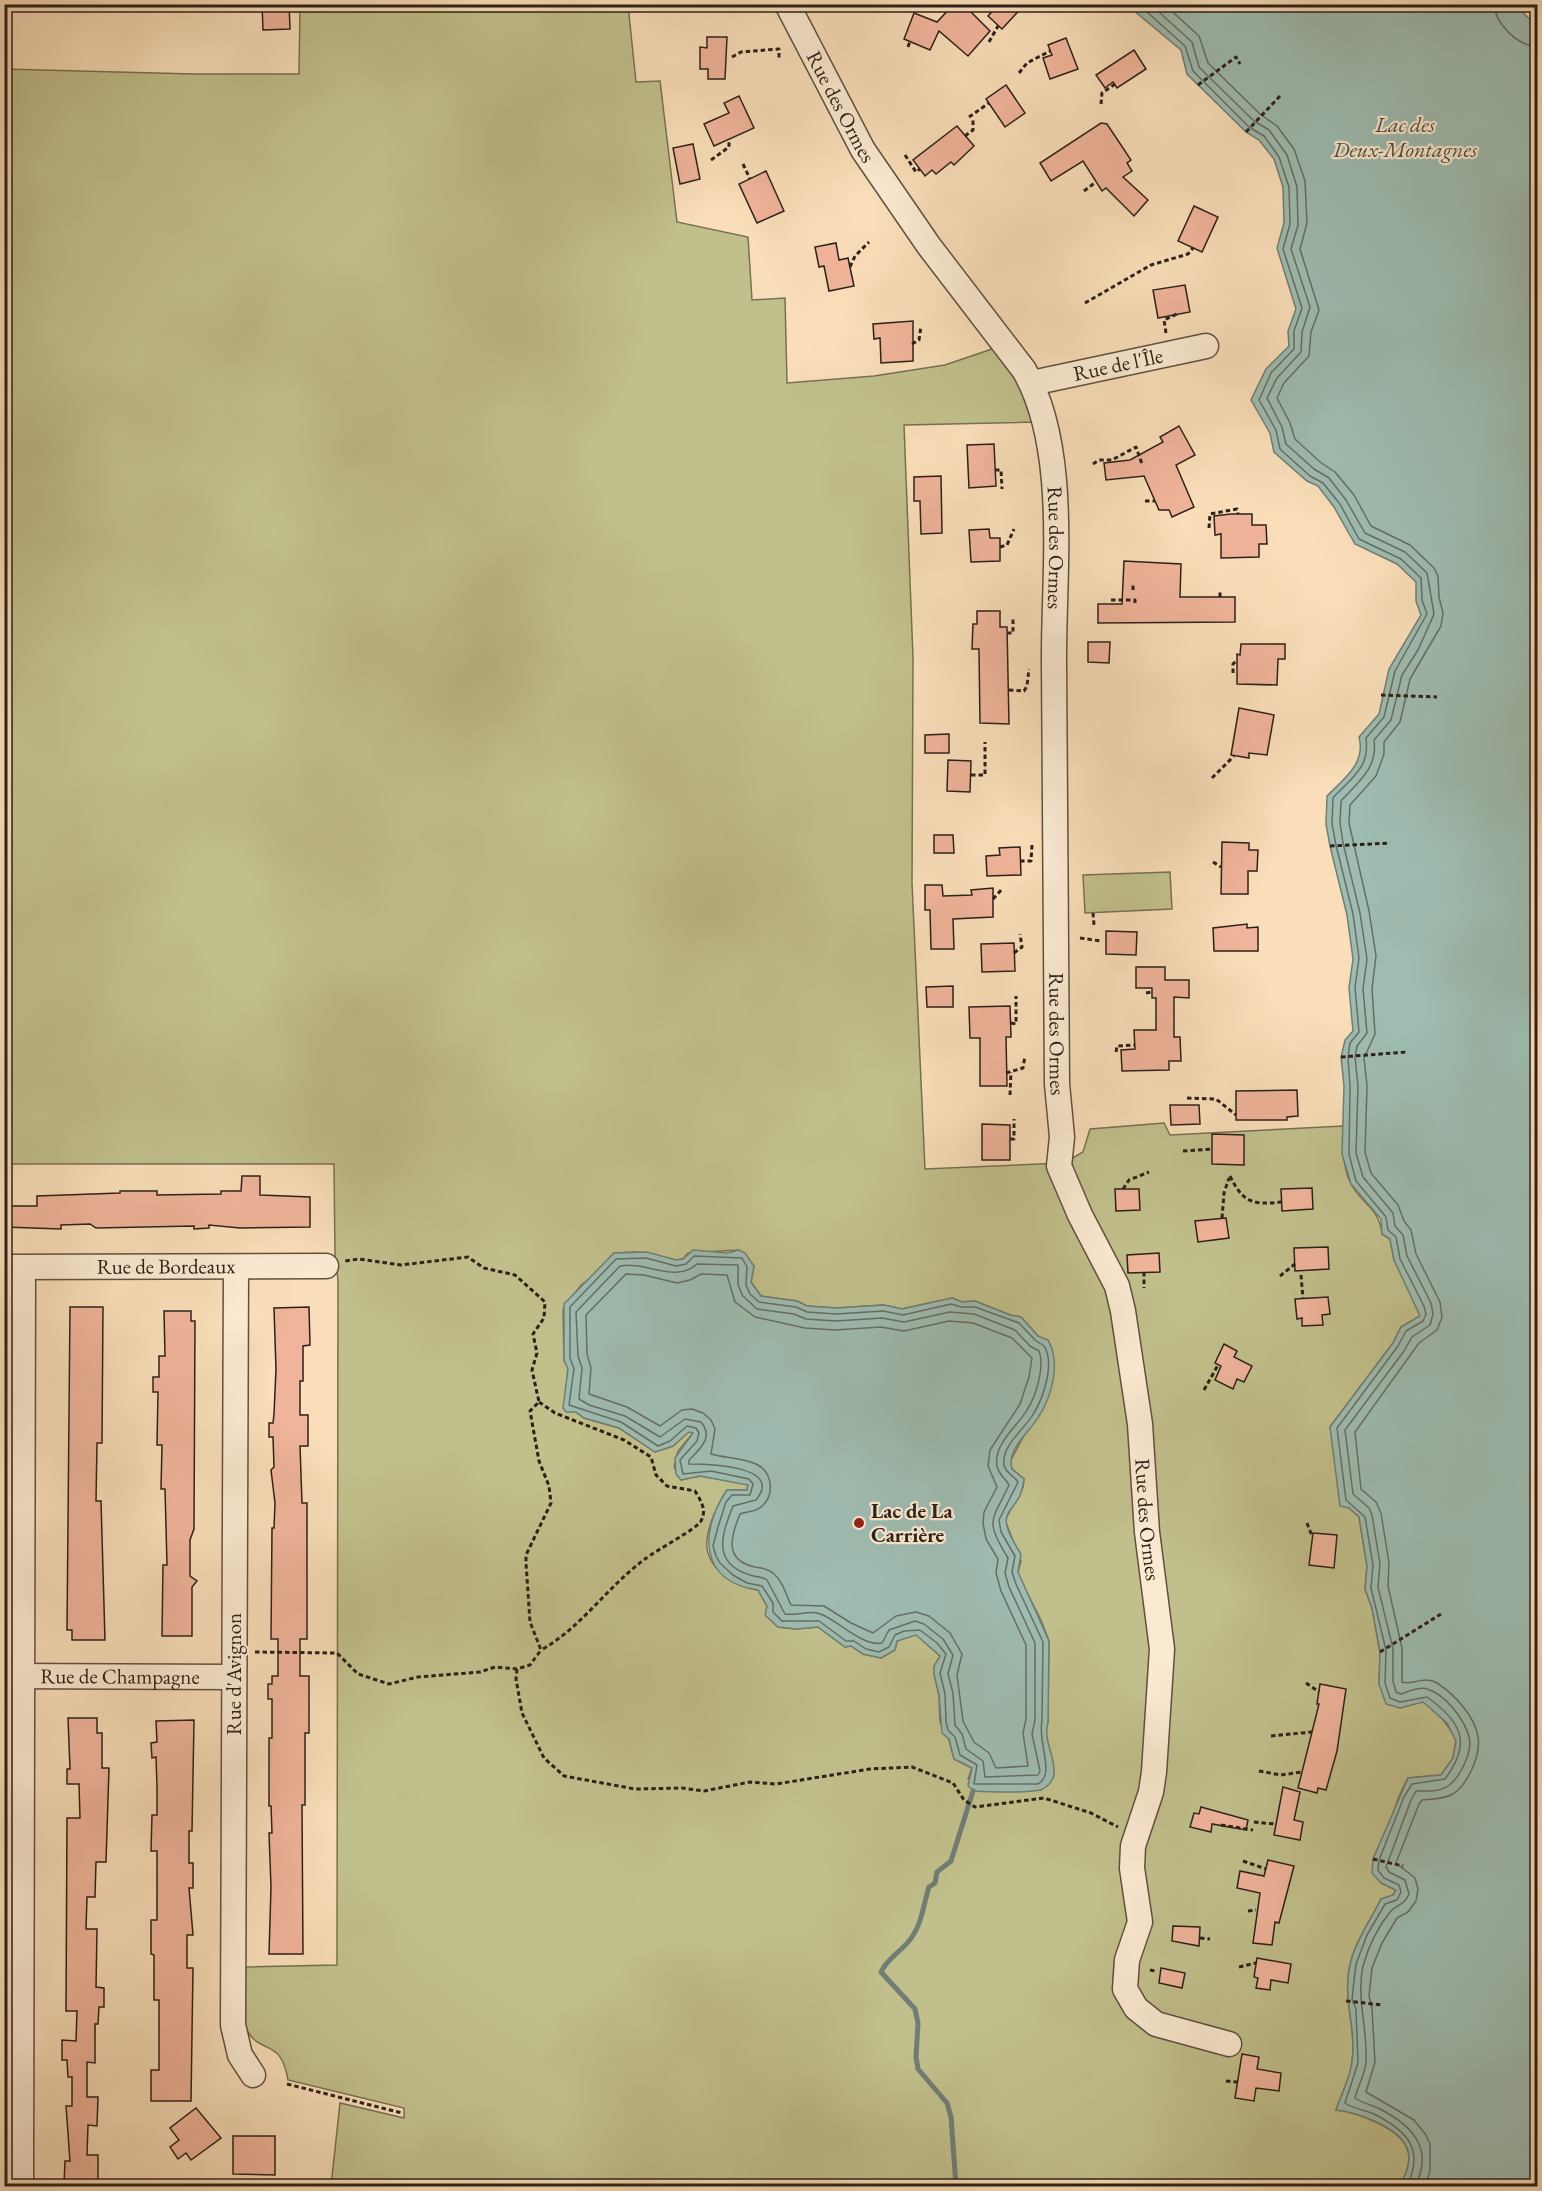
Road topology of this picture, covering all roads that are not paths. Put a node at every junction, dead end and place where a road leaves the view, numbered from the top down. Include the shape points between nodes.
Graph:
1 (787, 4) edge
2 (1206, 346) dead end
3 (1032, 383) junction
4 (326, 1266) road end
5 (236, 1267) junction
6 (14, 1268) edge
7 (14, 1471) edge
8 (13, 1676) edge
9 (233, 1677) junction
10 (1229, 2044) dead end
11 (253, 2075) dead end
12 (21, 2187) edge

1 - 3 street, Rue des Ormes via 863,150 910,220
2 - 3 street, Rue de l'Île
3 - 10 street, Rue des Ormes via 1043,416 1056,522 1057,1084 1062,1137 1059,1166 1120,1297 1140,1424 1145,1514 1162,1649 1154,1772 1136,1832 1132,1868 1140,1922 1124,1971 1127,1995 1156,2024
4 - 5 street, Rue de Bordeaux
5 - 6 street, Rue de Bordeaux
5 - 9 street, Rue d'Avignon
6 - 7 street
7 - 8 street
8 - 9 street, Rue de Champagne
8 - 12 street
9 - 11 street, Rue d'Avignon via 233,2025 240,2055

